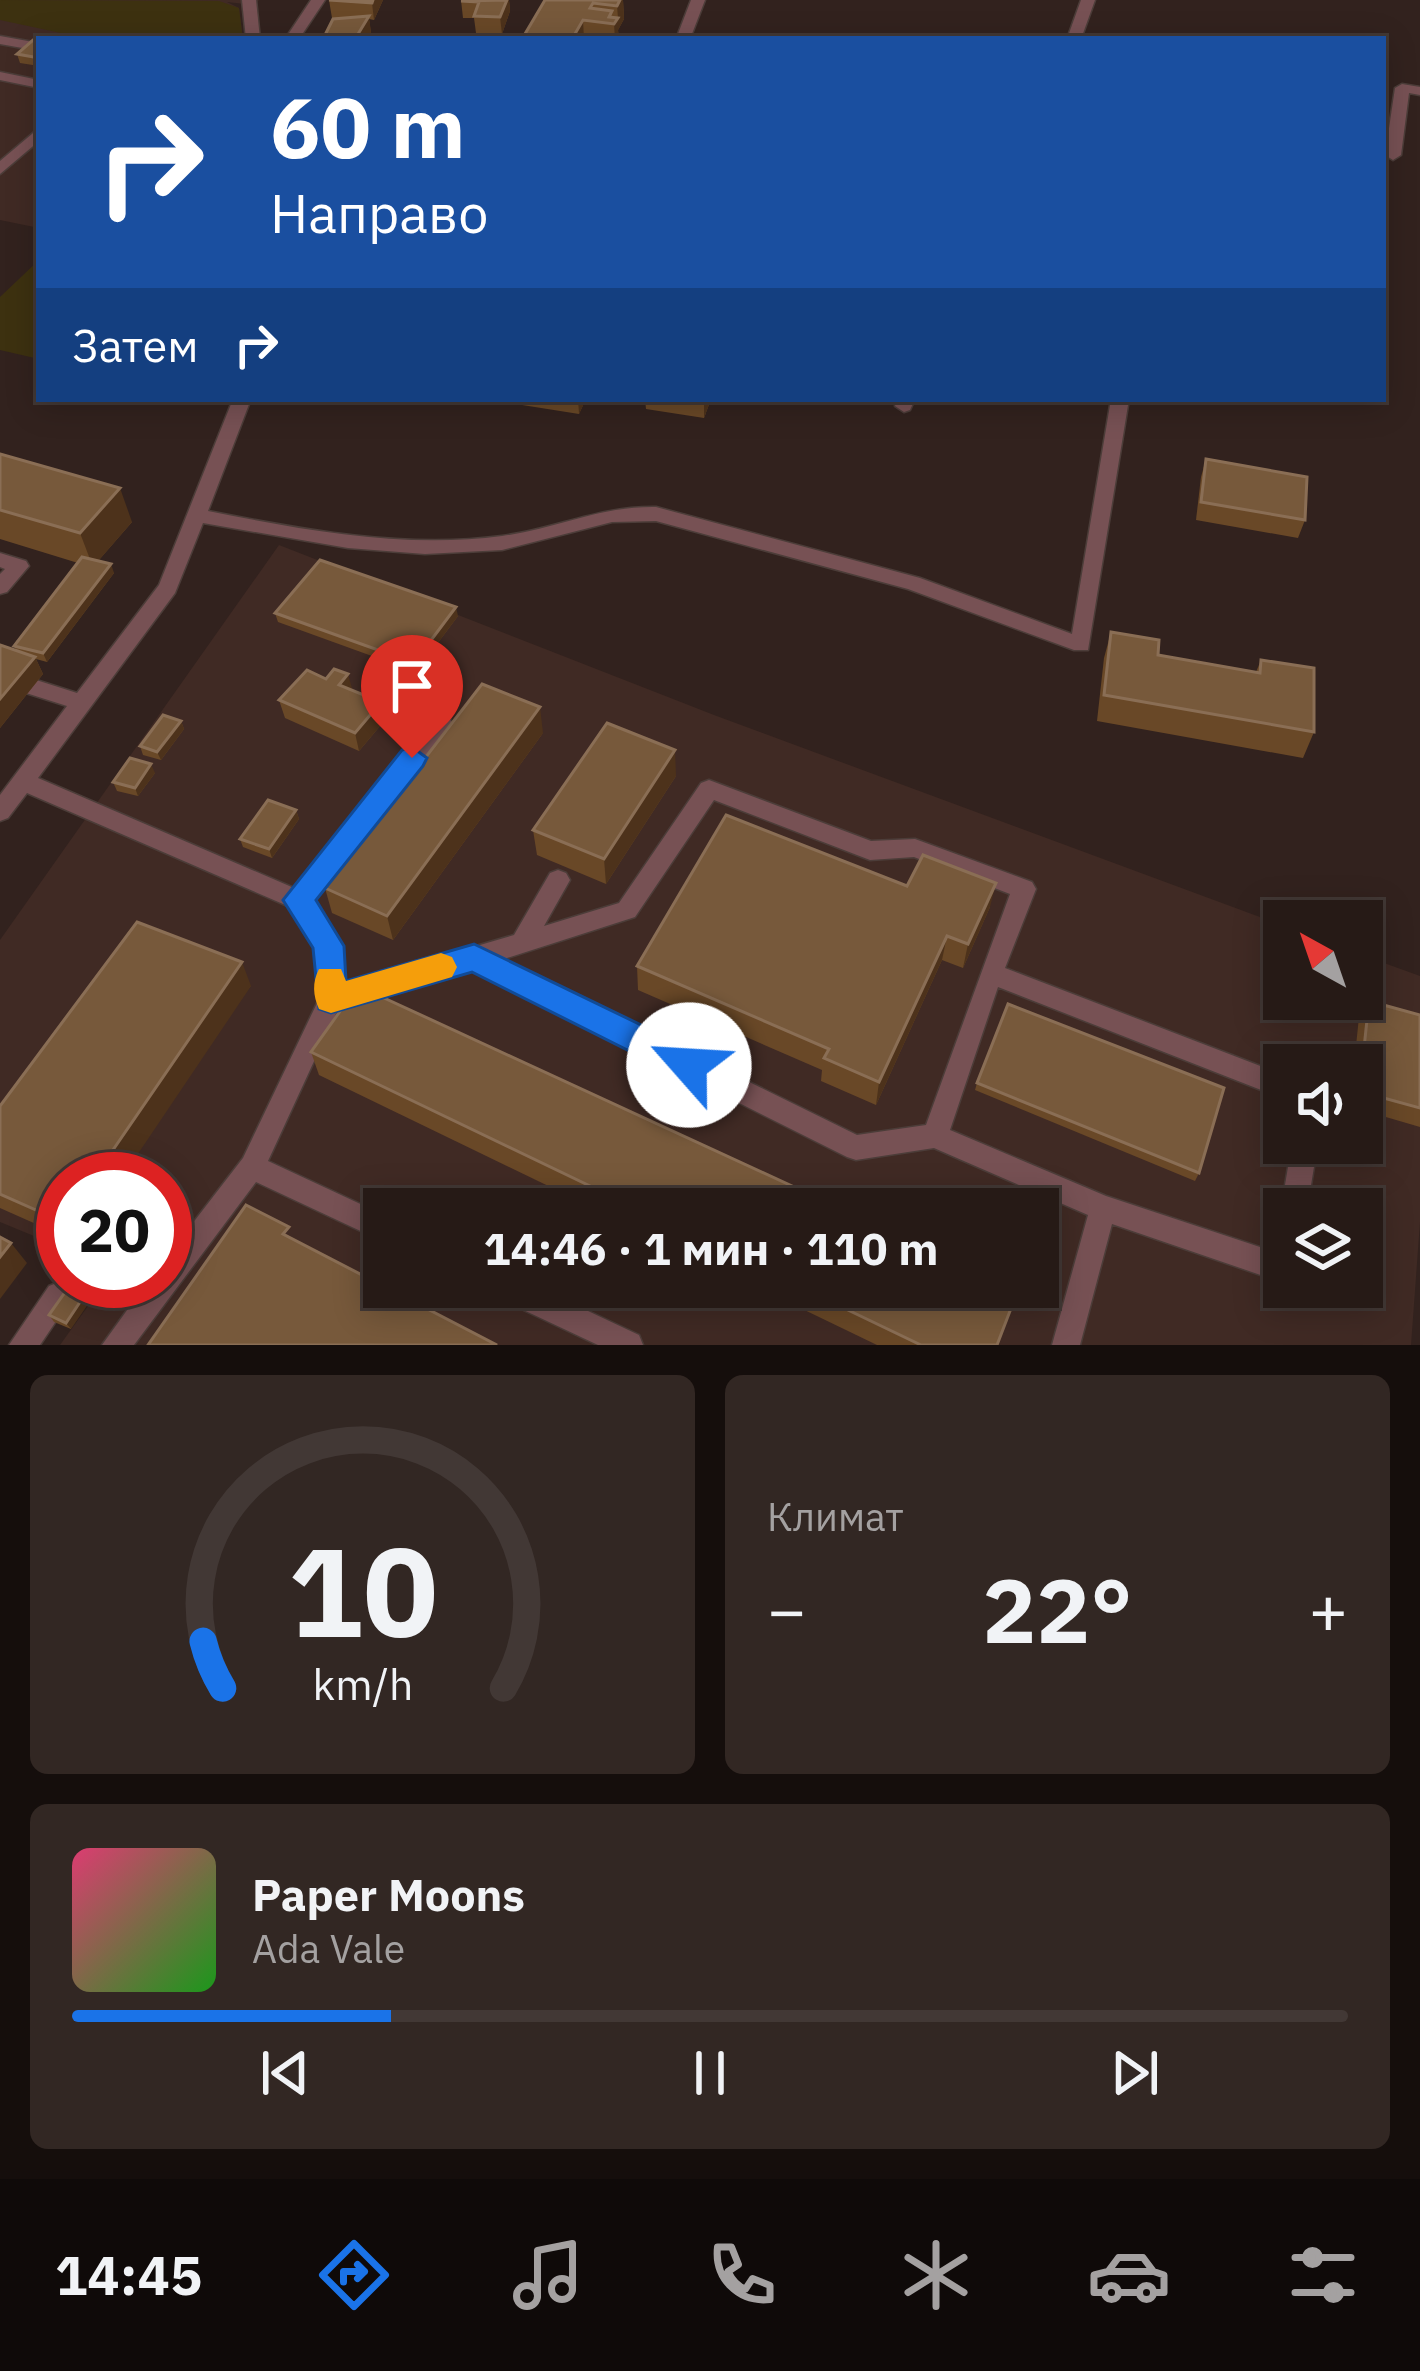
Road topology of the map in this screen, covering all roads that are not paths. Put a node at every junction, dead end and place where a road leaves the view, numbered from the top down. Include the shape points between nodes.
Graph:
1 (249, 0) edge
2 (318, 0) edge
3 (698, 0) edge
4 (1088, 0) edge
5 (254, 36) edge
6 (294, 36) edge
7 (684, 36) edge
8 (1074, 36) edge
9 (0, 40) edge
10 (36, 46) edge
11 (0, 76) edge
12 (36, 83) edge
13 (1420, 92) edge
14 (36, 136) edge
15 (1394, 155) dead end
16 (0, 169) edge
17 (241, 402) edge
18 (1120, 402) edge
19 (196, 515) junction
20 (0, 560) edge
21 (0, 587) edge
22 (33, 687) dead end
23 (82, 703) junction
24 (441, 723) dead end
25 (22, 782) junction
26 (0, 812) edge
27 (558, 880) dead end
28 (298, 900) junction
29 (522, 943) junction
30 (474, 958) junction
31 (991, 973) junction
32 (331, 999) junction
33 (1263, 1079) edge
34 (934, 1136) junction
35 (252, 1167) junction
36 (1103, 1208) junction
37 (363, 1219) edge
38 (192, 1246) edge
39 (1263, 1262) edge
40 (50, 1308) edge
41 (144, 1308) edge
42 (551, 1308) edge
43 (23, 1345) edge
44 (116, 1345) edge
45 (629, 1345) edge
46 (1066, 1345) edge

1 - 5 lane
2 - 6 lane
3 - 7 lane
4 - 8 lane
9 - 10 lane
11 - 12 lane
13 - 15 lane via 1402,88
14 - 16 lane
17 - 19 lane
18 - 19 lane via 1081,645 913,583 656,514 613,511 504,543 418,545 326,541
19 - 23 lane via 168,587
20 - 21 lane via 19,566
22 - 23 lane
23 - 25 lane
24 - 28 lane
25 - 26 lane
25 - 28 lane
27 - 29 lane
28 - 32 lane via 329,946
29 - 30 lane
29 - 31 lane via 627,910 709,789 870,851 915,848 1024,889
30 - 32 lane
30 - 34 lane via 856,1148
31 - 33 lane
31 - 34 lane
32 - 35 lane
34 - 36 lane
35 - 37 lane
35 - 38 lane
36 - 39 lane
36 - 46 lane
40 - 43 lane
41 - 44 lane
42 - 45 lane

